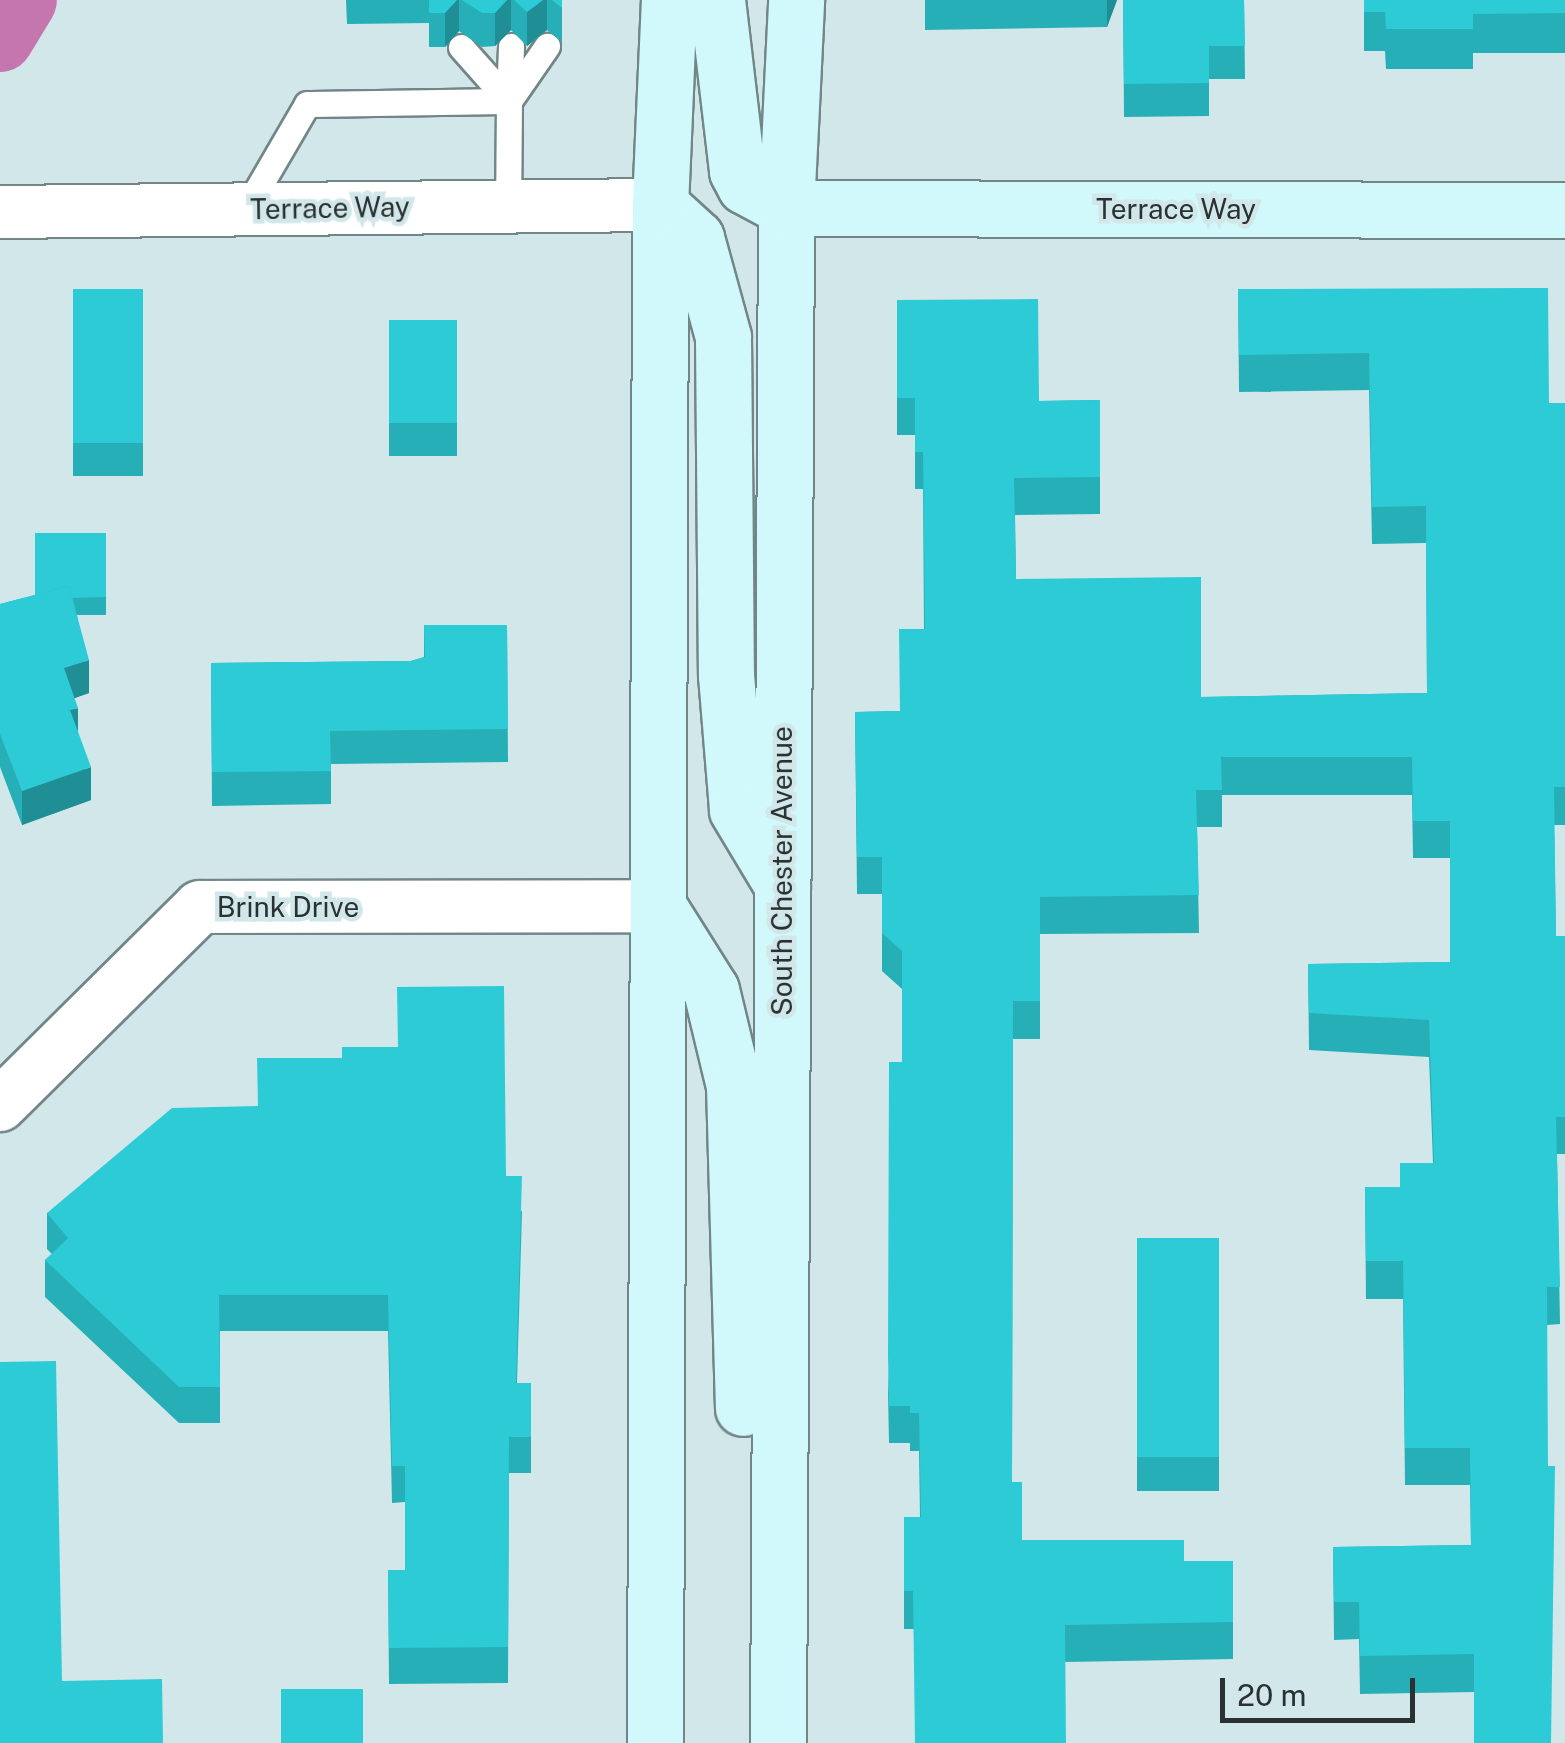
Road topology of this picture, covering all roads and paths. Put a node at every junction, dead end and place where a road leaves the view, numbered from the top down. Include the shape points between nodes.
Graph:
1 (669, 0) edge
2 (716, 0) edge
3 (796, 0) edge
4 (511, 46) dead end
5 (547, 46) dead end
6 (461, 47) dead end
7 (509, 101) junction
8 (660, 204) junction
9 (508, 206) junction
10 (786, 208) junction
11 (246, 209) junction
12 (1565, 210) edge
13 (2, 212) edge
14 (782, 885) junction
15 (658, 906) junction
16 (0, 1104) edge
17 (776, 1532) junction
18 (655, 1743) edge
19 (778, 1743) edge

1 - 8 main road
2 - 10 main road via 736,171 745,186
3 - 10 main road, South Chester Avenue
4 - 7 lane
5 - 7 lane
6 - 7 lane
7 - 9 lane
7 - 11 lane via 307,104
8 - 9 street, Terrace Way
8 - 14 main road via 696,238 723,337 726,675 736,810
8 - 15 main road
9 - 11 street, Terrace Way
10 - 12 main road, Terrace Way
10 - 14 main road, South Chester Avenue
11 - 13 street, Terrace Way
14 - 17 main road, South Chester Avenue
15 - 16 street, Brink Drive via 200,907
15 - 17 main road via 711,990 734,1086 744,1423
15 - 18 main road
17 - 19 main road, South Chester Avenue

